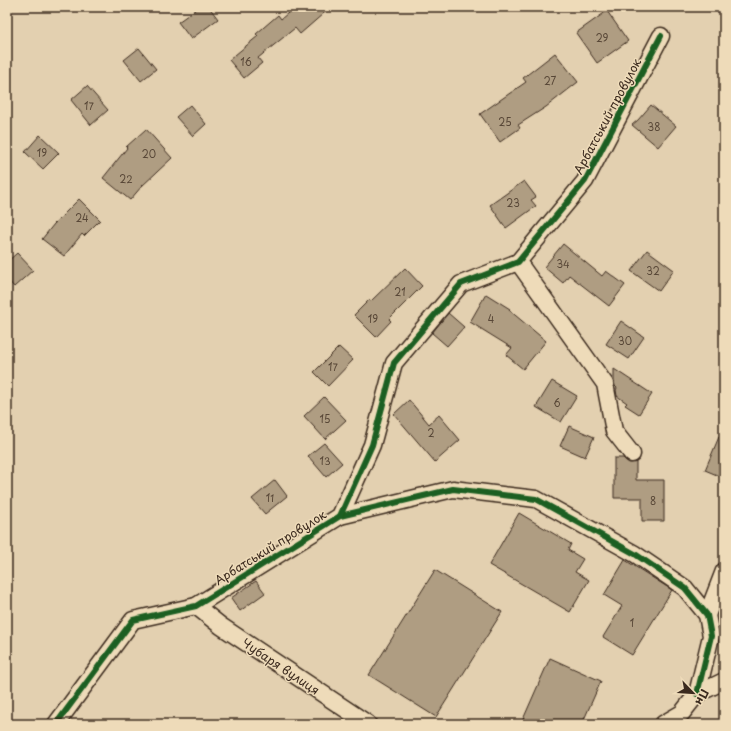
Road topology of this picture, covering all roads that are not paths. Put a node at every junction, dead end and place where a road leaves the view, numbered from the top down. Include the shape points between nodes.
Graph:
1 (661, 36) dead end
2 (518, 262) junction
3 (632, 454) dead end
4 (340, 516) junction
5 (724, 571) edge
6 (196, 606) junction
7 (707, 615) junction
8 (724, 681) edge
9 (696, 694) junction
10 (56, 724) edge
11 (368, 724) edge
12 (663, 724) edge

1 - 2 street, Арбатський провулок via 586,181
2 - 3 street via 605,384 614,431
2 - 4 street, Арбатський провулок via 461,284 394,363 372,445
4 - 6 street, Арбатський провулок
4 - 7 street via 453,489 536,499 635,554 685,588
5 - 7 street
6 - 10 street, Арбатський провулок via 133,620
6 - 11 street, Чубаря вулиця via 221,626
7 - 9 street via 711,636
8 - 9 street
9 - 12 street via 682,713

